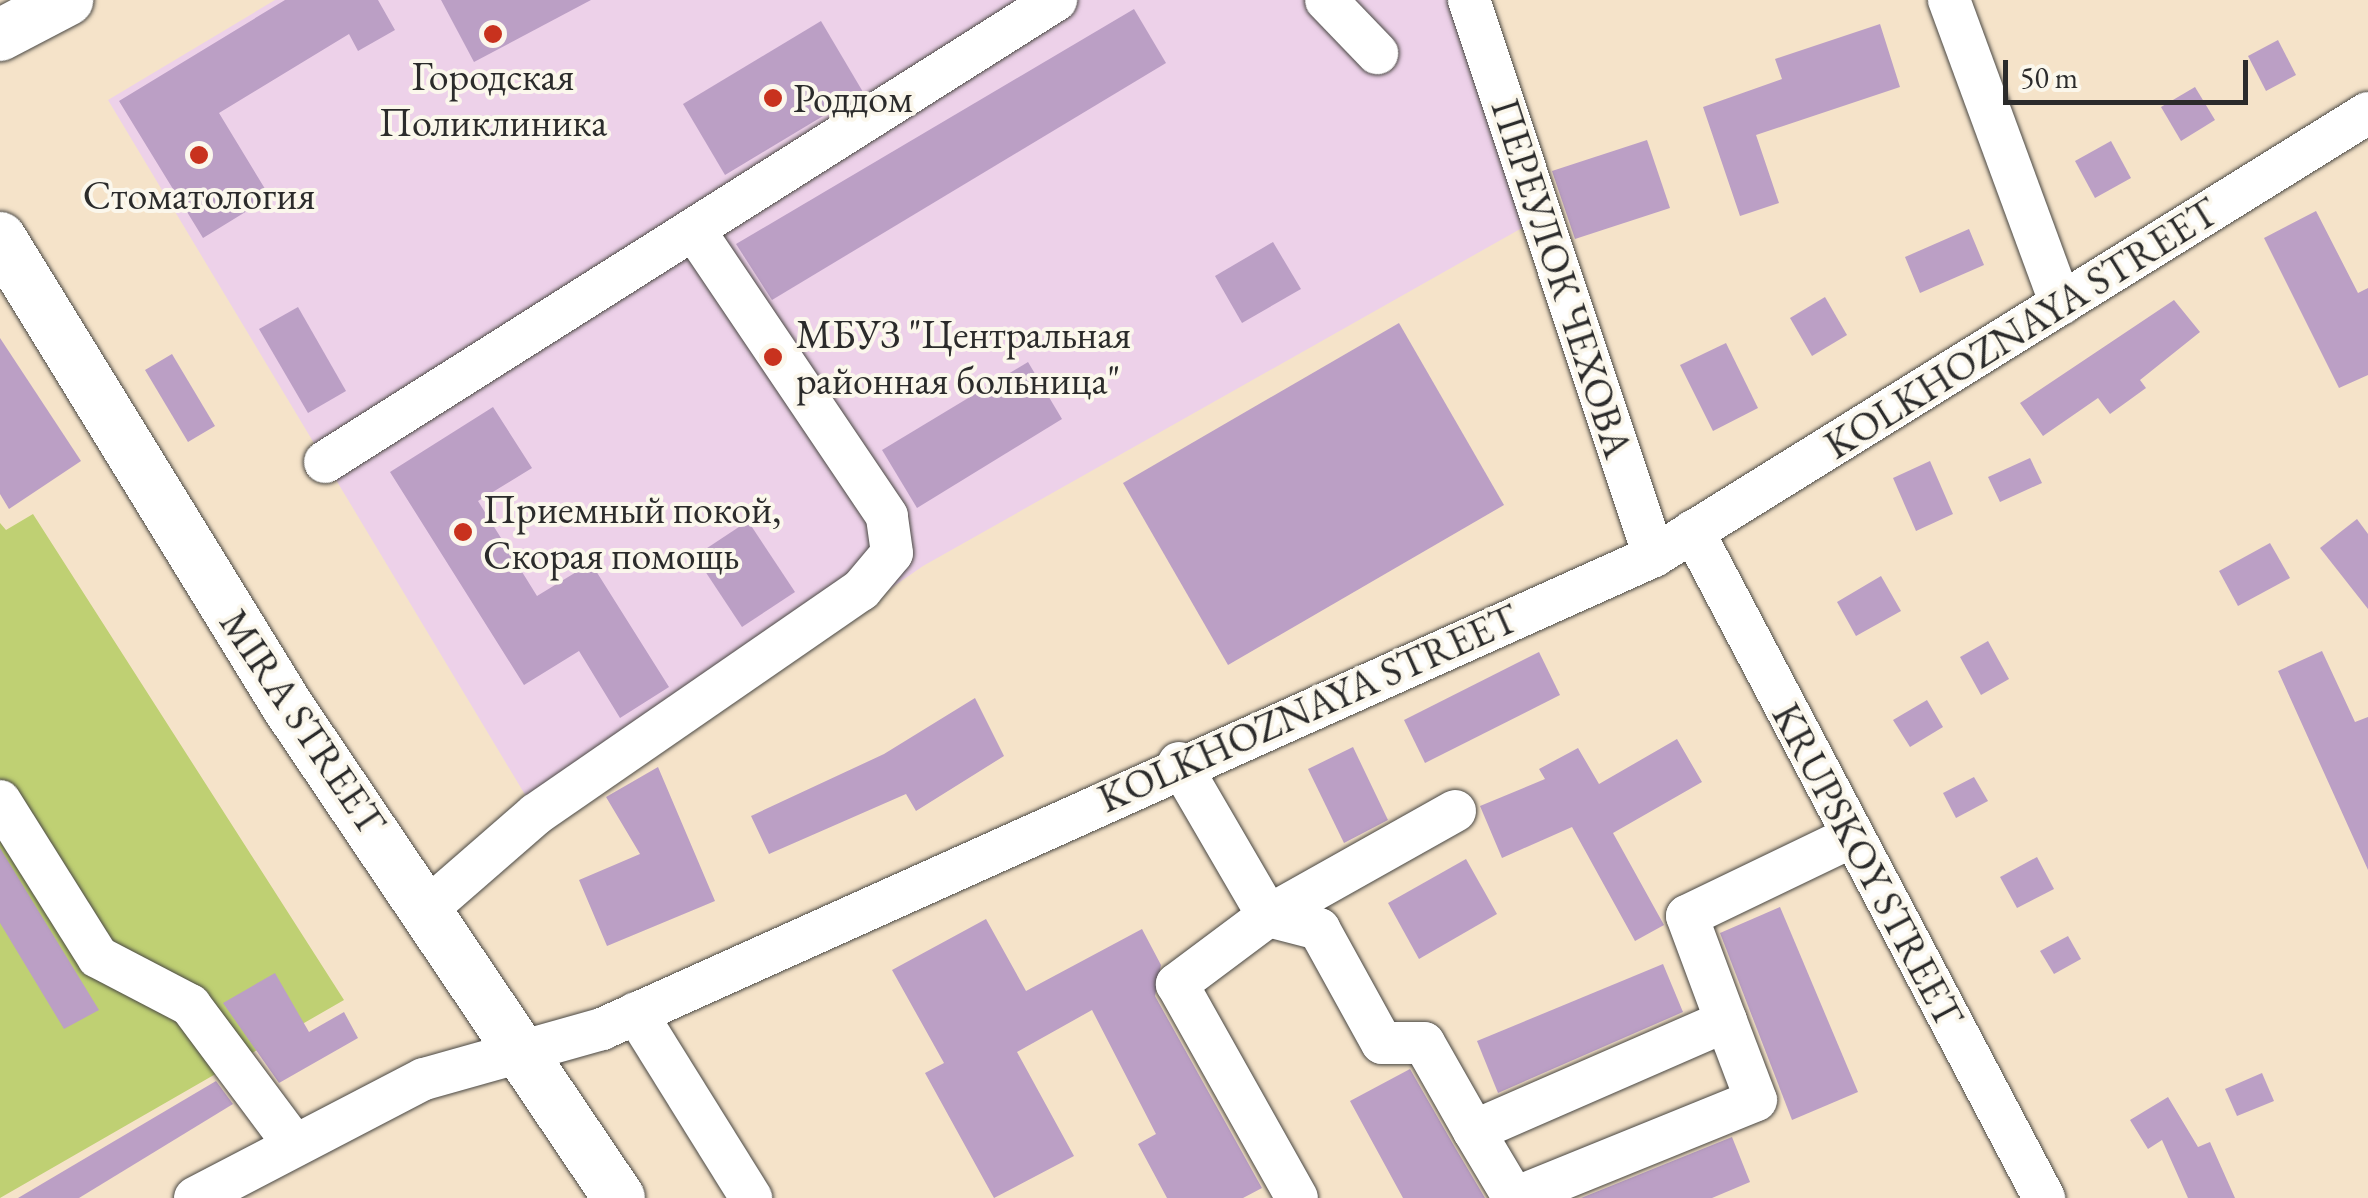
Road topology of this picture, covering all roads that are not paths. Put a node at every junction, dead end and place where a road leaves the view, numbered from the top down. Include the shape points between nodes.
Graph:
1 (67, 0) edge
2 (1056, 0) edge
3 (1326, 0) edge
4 (1469, 0) edge
5 (1949, 0) edge
6 (0, 36) edge
7 (1377, 53) dead end
8 (2368, 113) edge
9 (694, 230) junction
10 (0, 238) edge
11 (2061, 304) junction
12 (325, 462) dead end
13 (1692, 532) junction
14 (1654, 556) junction
15 (1179, 763) junction
16 (0, 801) edge
17 (1454, 812) dead end
18 (1853, 836) junction
19 (428, 908) junction
20 (1268, 916) junction
21 (636, 1013) junction
22 (1726, 1021) junction
23 (519, 1049) junction
24 (1474, 1131) junction
25 (293, 1142) junction
26 (195, 1198) edge
27 (620, 1198) edge
28 (751, 1198) edge
29 (1297, 1198) edge
30 (1514, 1198) edge
31 (2044, 1198) edge

1 - 6 main road
2 - 9 street
3 - 7 street
4 - 14 street, ПЕРЕУЛОК ЧЕХОВА
5 - 11 street
8 - 11 street, KOLKHOZNAYA STREET
9 - 12 street
9 - 19 street via 887,516 892,552 861,590 536,814
10 - 19 main road, MIRA STREET via 288,707
11 - 13 street, KOLKHOZNAYA STREET
13 - 14 street, KOLKHOZNAYA STREET
13 - 18 street, KRUPSKOY STREET
14 - 15 street, KOLKHOZNAYA STREET
15 - 20 street
15 - 21 street, KOLKHOZNAYA STREET
16 - 25 street via 98,957 190,1005
17 - 20 street
18 - 22 street via 1687,916
18 - 31 street, KRUPSKOY STREET
19 - 23 main road, MIRA STREET
20 - 24 street via 1319,929 1382,1043 1424,1043
20 - 29 street via 1178,984
21 - 23 street, KOLKHOZNAYA STREET
21 - 28 street
22 - 24 street
22 - 30 street via 1756,1100
23 - 25 street, KOLKHOZNAYA STREET via 424,1079
23 - 27 main road, MIRA STREET
24 - 30 street
25 - 26 street, KOLKHOZNAYA STREET

